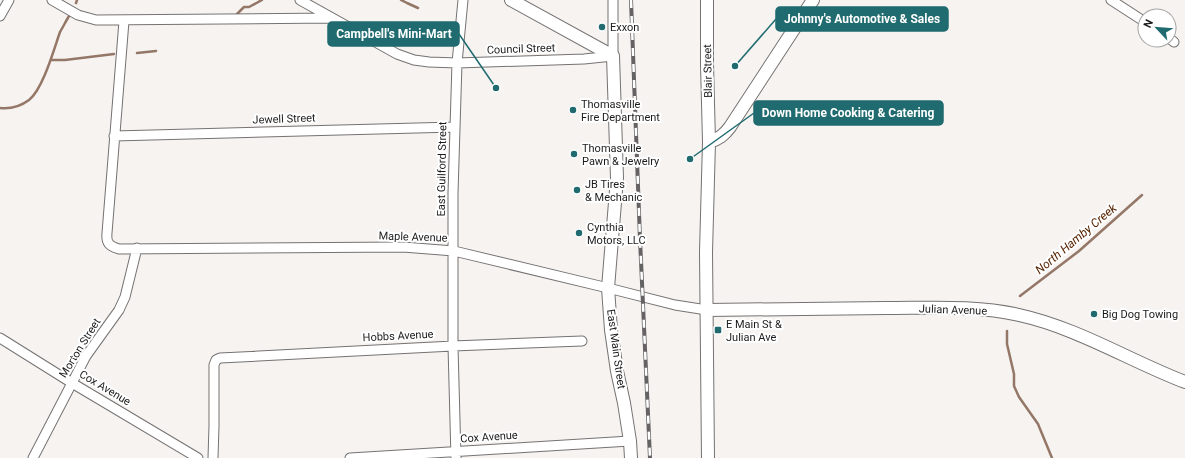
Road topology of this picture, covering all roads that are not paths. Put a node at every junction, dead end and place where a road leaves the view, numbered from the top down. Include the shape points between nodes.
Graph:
1 (8, 0) edge
2 (52, 0) edge
3 (300, 0) edge
4 (463, 0) edge
5 (511, 0) edge
6 (613, 0) edge
7 (707, 0) edge
8 (813, 0) edge
9 (1111, 0) edge
10 (0, 16) edge
11 (1137, 17) edge
12 (334, 18) junction
13 (124, 21) junction
14 (613, 56) junction
15 (457, 63) junction
16 (455, 127) junction
17 (114, 136) junction
18 (709, 142) junction
19 (137, 248) junction
20 (454, 251) junction
21 (608, 288) junction
22 (707, 310) junction
23 (0, 338) edge
24 (582, 341) dead end
25 (453, 346) junction
26 (1185, 382) edge
27 (72, 383) junction
28 (630, 441) junction
29 (456, 455) edge
30 (33, 458) edge
31 (198, 458) edge
32 (212, 458) edge
33 (350, 458) edge
34 (631, 458) edge
35 (708, 458) edge

1 - 10 street
2 - 13 street via 78,15 96,20
3 - 12 street, Council Street
4 - 15 street, East Guilford Street
5 - 14 street
6 - 14 street, East Main Street
7 - 18 street, Blair Street
8 - 18 street via 725,134
9 - 11 street
12 - 13 street
12 - 15 street, Council Street via 397,54 414,60
13 - 17 street
14 - 15 street, Council Street
14 - 21 street, East Main Street via 617,178
15 - 16 street, East Guilford Street
16 - 17 street, Jewell Street
16 - 20 street, East Guilford Street
17 - 19 street, Maple Avenue via 106,240 111,246 119,249
18 - 22 street
19 - 20 street, Maple Avenue via 403,247
19 - 27 street, Morton Street via 118,310 86,356
20 - 21 street, Maple Avenue
20 - 25 street, East Guilford Street
21 - 22 street, Maple Avenue via 675,305
21 - 28 street, East Main Street via 611,330
22 - 26 street, Julian Avenue via 937,308 976,309 1013,314 1062,328
22 - 35 street
23 - 27 street, Cox Avenue
24 - 25 street, Hobbs Avenue
25 - 29 street, East Guilford Street
25 - 32 street, Hobbs Avenue via 220,358 214,365
27 - 30 street, Morton Street
27 - 31 street, Cox Avenue
28 - 29 street, Cox Avenue
28 - 34 street, East Main Street
29 - 33 street, Cox Avenue

